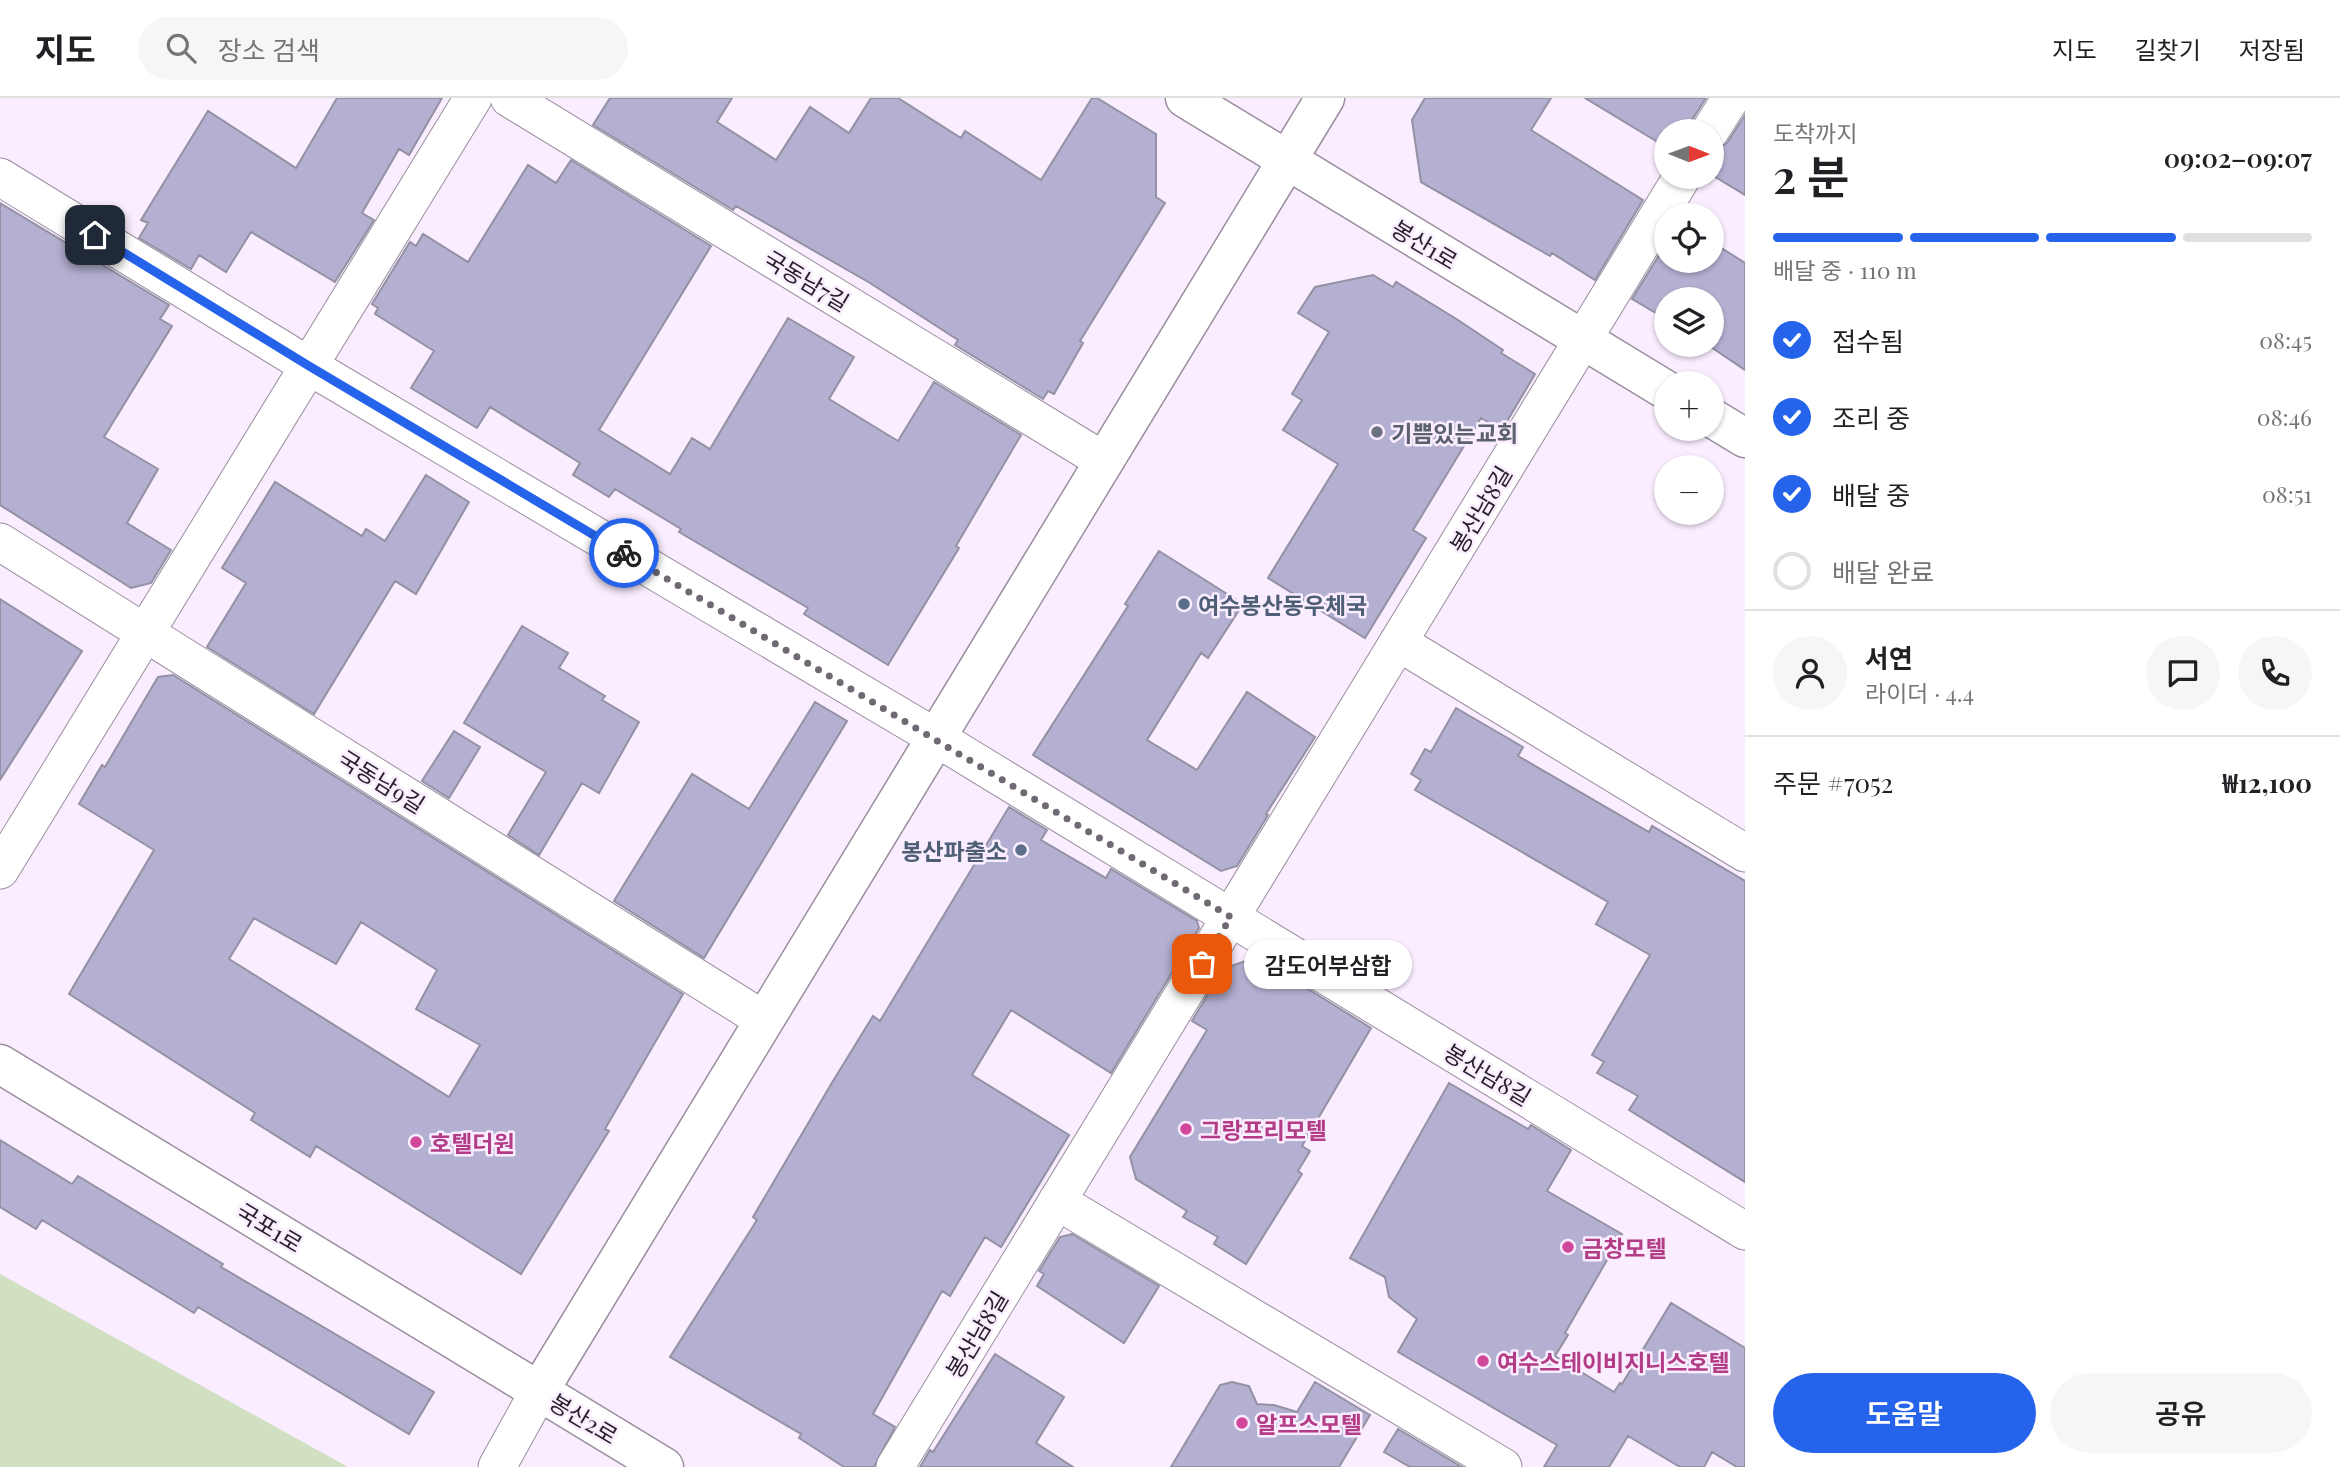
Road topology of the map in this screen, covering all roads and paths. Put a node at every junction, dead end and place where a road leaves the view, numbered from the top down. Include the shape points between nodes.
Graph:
1 (473, 98) edge
2 (509, 98) edge
3 (1185, 98) edge
4 (1325, 98) edge
5 (1731, 98) edge
6 (1718, 119) edge
7 (1287, 160) junction
8 (0, 177) edge
9 (1675, 189) edge
10 (1583, 340) junction
11 (309, 366) junction
12 (1654, 383) edge
13 (1724, 425) edge
14 (1745, 438) edge
15 (1104, 461) junction
16 (0, 542) edge
17 (146, 633) junction
18 (1398, 642) junction
19 (935, 737) junction
20 (1745, 853) edge
21 (0, 870) edge
22 (1231, 917) junction
23 (764, 1020) junction
24 (0, 1064) edge
25 (1057, 1201) junction
26 (1745, 1231) edge
27 (539, 1391) junction
28 (498, 1467) edge
29 (664, 1467) edge
30 (895, 1467) edge
31 (1503, 1467) edge

1 - 11 street
2 - 15 street, 국동남7길
3 - 7 street, 봉산1로
4 - 7 street
5 - 6 street
7 - 10 street, 봉산1로
7 - 15 street
8 - 11 street
9 - 10 street, 봉산남8길
10 - 12 street, 봉산1로
10 - 18 street, 봉산남8길
11 - 17 street
11 - 19 street
13 - 14 street
15 - 19 street
16 - 17 street, 국동남9길
17 - 21 street
17 - 23 street, 국동남9길
18 - 20 street
18 - 22 street, 봉산남8길
19 - 22 street
19 - 23 street
22 - 25 street, 봉산남8길
22 - 26 street, 봉산남8길
23 - 27 street
24 - 27 street, 국포1로
25 - 30 street, 봉산남8길
25 - 31 street
27 - 28 street
27 - 29 street, 봉산2로

